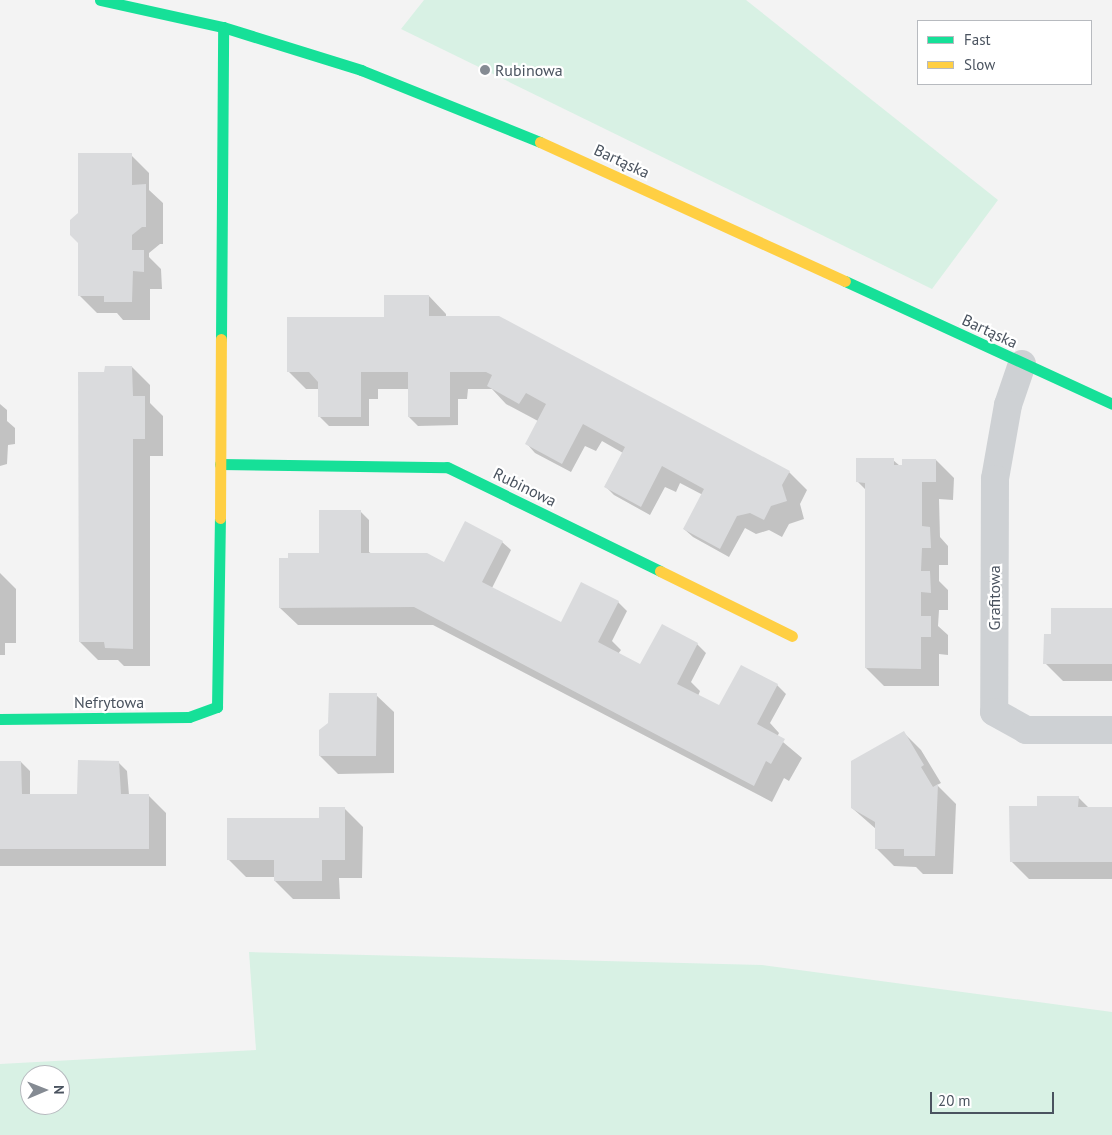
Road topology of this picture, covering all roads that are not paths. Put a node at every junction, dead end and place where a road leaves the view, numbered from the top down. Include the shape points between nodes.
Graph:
1 (100, 0) edge
2 (223, 27) junction
3 (1022, 364) junction
4 (1112, 404) edge
5 (220, 464) junction
6 (792, 636) dead end
7 (0, 719) edge
8 (1112, 730) edge

1 - 2 street, Bartąska
2 - 3 street, Bartąska via 361,70 554,148
2 - 5 street
3 - 4 street, Bartąska
3 - 8 street, Grafitowa via 1008,405 995,480 994,712 1026,730
5 - 6 street, Rubinowa via 447,467
5 - 7 street, Nefrytowa via 217,707 189,718

